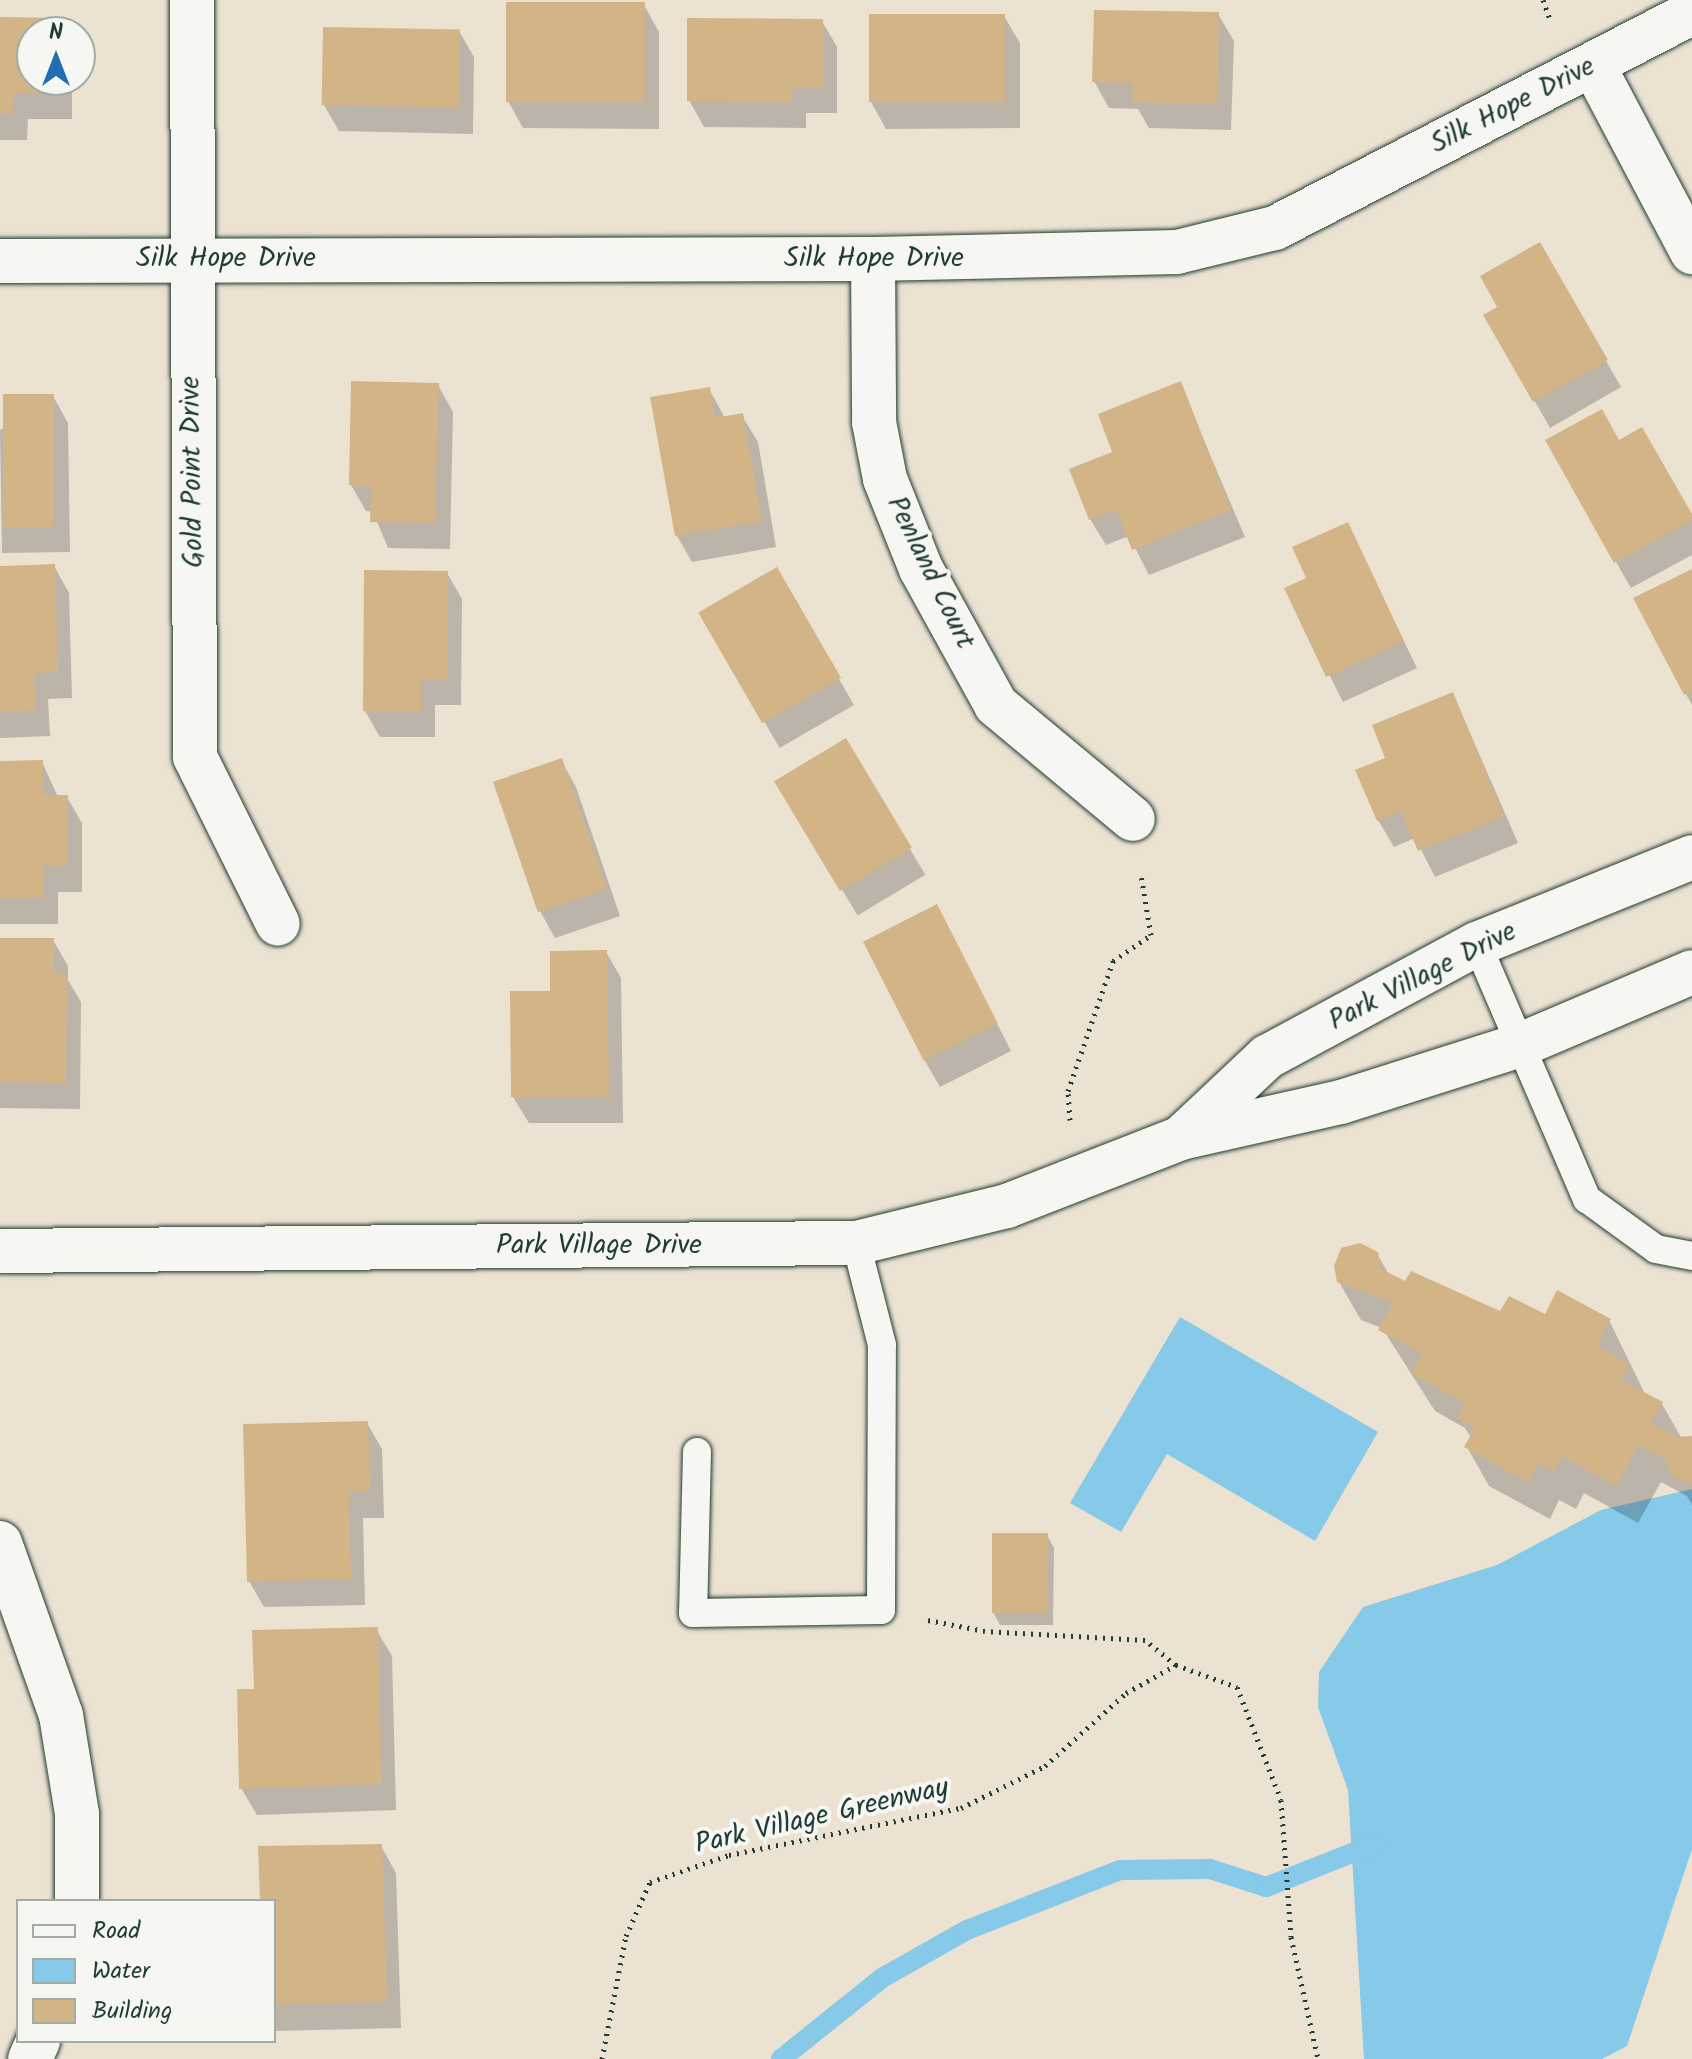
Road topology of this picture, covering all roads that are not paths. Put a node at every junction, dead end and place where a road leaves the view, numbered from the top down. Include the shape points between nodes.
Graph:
1 (192, 0) edge
2 (1692, 13) edge
3 (1593, 65) junction
4 (1692, 252) edge
5 (191, 259) junction
6 (873, 259) junction
7 (0, 261) edge
8 (1133, 819) road end
9 (1692, 857) edge
10 (278, 924) dead end
11 (1477, 944) junction
12 (1692, 972) edge
13 (1518, 1046) junction
14 (1181, 1138) junction
15 (856, 1243) junction
16 (0, 1251) edge
17 (1692, 1256) edge
18 (697, 1452) dead end
19 (0, 1543) edge
20 (77, 1899) edge

1 - 5 street, Gold Point Drive
2 - 3 street, Silk Hope Drive
3 - 4 street
3 - 6 street, Silk Hope Drive via 1275,228 1177,252
5 - 6 street, Silk Hope Drive
5 - 7 street, Silk Hope Drive
5 - 10 street, Gold Point Drive via 195,757
6 - 8 street, Penland Court via 874,422 885,479 921,569 996,705
9 - 11 street, Park Village Drive
11 - 13 lane
11 - 14 street, Park Village Drive via 1267,1057
12 - 13 street, Park Village Drive
13 - 14 street, Park Village Drive via 1341,1102
13 - 17 lane via 1587,1199 1656,1249
14 - 15 street, Park Village Drive via 1007,1206
15 - 16 street, Park Village Drive
15 - 18 lane via 882,1345 881,1610 693,1613
19 - 20 street via 61,1715 77,1814

